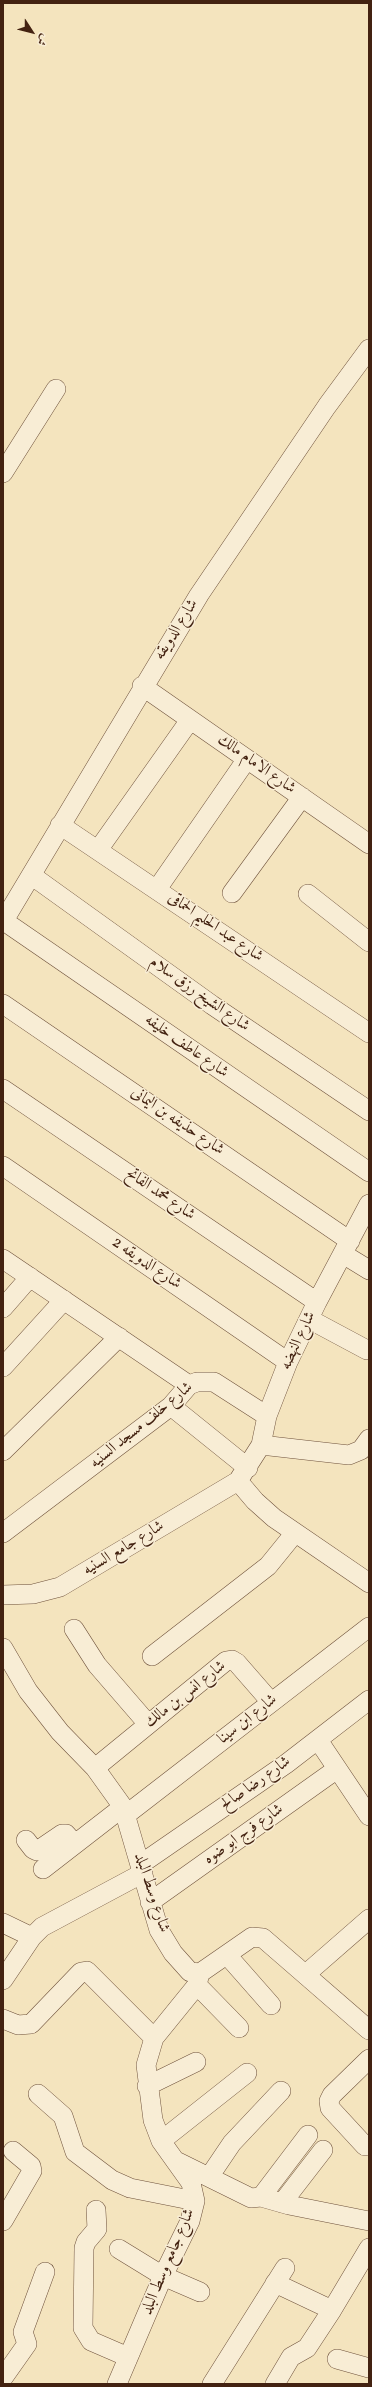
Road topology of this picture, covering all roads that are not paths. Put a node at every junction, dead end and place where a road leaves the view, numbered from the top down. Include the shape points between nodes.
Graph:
1 (369, 349) edge
2 (56, 389) dead end
3 (3, 473) edge
4 (142, 686) junction
5 (190, 720) junction
6 (247, 759) junction
7 (302, 797) junction
8 (60, 825) junction
9 (369, 844) edge
10 (98, 850) junction
11 (30, 875) junction
12 (157, 889) junction
13 (232, 893) dead end
14 (308, 894) dead end
15 (3, 921) edge
16 (369, 942) edge
17 (3, 1004) edge
18 (369, 1033) edge
19 (3, 1089) edge
20 (369, 1111) edge
21 (3, 1166) edge
22 (369, 1172) edge
23 (367, 1214) edge
24 (346, 1248) junction
25 (3, 1259) edge
26 (369, 1270) edge
27 (30, 1277) junction
28 (64, 1300) junction
29 (3, 1308) edge
30 (313, 1310) junction
31 (119, 1337) junction
32 (367, 1350) dead end
33 (288, 1362) junction
34 (3, 1367) edge
35 (190, 1385) junction
36 (171, 1406) junction
37 (267, 1416) junction
38 (369, 1439) edge
39 (261, 1445) junction
40 (3, 1451) edge
41 (243, 1475) junction
42 (3, 1533) edge
43 (294, 1534) junction
44 (369, 1583) edge
45 (3, 1595) edge
46 (369, 1627) edge
47 (74, 1629) dead end
48 (3, 1648) edge
49 (152, 1656) dead end
50 (369, 1700) edge
51 (271, 1702) junction
52 (148, 1724) junction
53 (318, 1740) junction
54 (95, 1768) junction
55 (337, 1769) junction
56 (125, 1811) junction
57 (369, 1816) edge
58 (26, 1840) dead end
59 (75, 1844) junction
60 (142, 1868) junction
61 (43, 1869) dead end
62 (150, 1902) junction
63 (369, 1919) edge
64 (3, 1922) edge
65 (32, 1937) junction
66 (226, 1955) junction
67 (306, 1974) junction
68 (199, 1979) junction
69 (3, 1980) edge
70 (271, 2005) dead end
71 (3, 2019) edge
72 (239, 2028) dead end
73 (369, 2030) edge
74 (154, 2038) junction
75 (369, 2059) edge
76 (196, 2062) dead end
77 (246, 2074) dead end
78 (147, 2086) junction
79 (281, 2091) dead end
80 (38, 2094) dead end
81 (308, 2135) dead end
82 (161, 2141) junction
83 (365, 2146) dead end
84 (323, 2150) dead end
85 (13, 2151) dead end
86 (173, 2160) junction
87 (209, 2177) junction
88 (261, 2197) junction
89 (195, 2201) junction
90 (282, 2203) junction
91 (96, 2210) dead end
92 (3, 2221) edge
93 (369, 2221) edge
94 (369, 2248) edge
95 (120, 2249) dead end
96 (45, 2272) dead end
97 (163, 2276) junction
98 (200, 2292) dead end
99 (332, 2310) junction
100 (128, 2357) junction
101 (337, 2359) dead end
102 (369, 2368) edge
103 (3, 2378) edge
104 (117, 2384) edge
105 (212, 2384) edge
106 (275, 2384) edge

1 - 4 street, شارع الدويقه via 327,406 199,595
2 - 3 street
4 - 5 street, شارع الامام مالك
4 - 8 street, شارع الدويقه
5 - 6 street, شارع الامام مالك
5 - 10 street
6 - 7 street, شارع الامام مالك
6 - 12 street
7 - 9 street, شارع الامام مالك
7 - 13 street
8 - 10 street, شارع عبد الحليم الحماقى
8 - 11 street, شارع الدويقه
10 - 12 street, شارع عبد الحليم الحماقى
11 - 15 street, شارع الدويقه
11 - 20 street, شارع الشيخ رزق سلام via 212,1005
12 - 18 street, شارع عبد الحليم الحماقى
14 - 16 street
15 - 22 street, شارع عاطف خليفه
17 - 24 street, شارع حذيفه بن اليمانى
19 - 30 street, شارع محمد الفاتح
21 - 33 street, شارع الدويقه 2
23 - 24 street, شارع النهضه
24 - 26 street, شارع حذيفه بن اليمانى
24 - 30 street, شارع النهضه
25 - 27 street
27 - 28 street
27 - 29 street
28 - 31 street
28 - 34 street
30 - 32 street, شارع محمد الفاتح
30 - 33 street, شارع النهضه
31 - 35 street
31 - 40 street
33 - 37 street, شارع النهضه
35 - 36 street, شارع خلف مسجد السنيه
35 - 37 street, شارع خلف مسجد السنيه via 202,1381 214,1382
36 - 41 street
36 - 42 street, شارع خلف مسجد السنيه
37 - 39 street, شارع النهضه
38 - 39 street via 361,1450 348,1455
39 - 41 street, شارع النهضه
41 - 43 street via 255,1501
41 - 45 street, شارع جامع السنيه via 60,1587 33,1594
43 - 44 street
43 - 49 street via 268,1566
46 - 51 street, شارع ابن سينا
47 - 52 street via 97,1665
48 - 54 street, شارع وسط البلد via 28,1691 60,1732
50 - 53 street, شارع رضا صالح
51 - 52 street, شارع انس بن مالك via 237,1663 229,1660 223,1662
51 - 56 street, شارع ابن سينا
52 - 54 street, شارع انس بن مالك
53 - 55 street
53 - 60 street, شارع رضا صالح
54 - 56 street, شارع وسط البلد
55 - 57 street
55 - 62 street, شارع فرج ابو ضوه
56 - 59 street, شارع ابن سينا
56 - 60 street, شارع وسط البلد
58 - 59 street via 36,1851 62,1834 66,1834
59 - 61 street, شارع ابن سينا
60 - 62 street, شارع وسط البلد
60 - 65 street, شارع رضا صالح via 52,1921
62 - 68 street, شارع وسط البلد via 159,1930 173,1953
63 - 67 street
64 - 65 street
65 - 69 street, شارع رضا صالح
66 - 67 street via 252,1937 263,1938
66 - 68 street
66 - 70 street
67 - 73 street
68 - 72 street
68 - 74 street, شارع جامع وسط البلد
71 - 74 street via 18,2025 31,2024 85,1970 90,1972
74 - 78 street, شارع جامع وسط البلد via 146,2065
75 - 83 street via 329,2101 330,2108
76 - 78 street
77 - 82 street
78 - 82 street, شارع جامع وسط البلد via 152,2120
79 - 87 street via 232,2143
80 - 89 street via 63,2116 74,2152 112,2180 130,2188
81 - 88 street
82 - 86 street, شارع جامع وسط البلد
84 - 90 street
85 - 92 street via 32,2171
86 - 87 street
86 - 89 street, شارع جامع وسط البلد via 191,2183
87 - 88 street via 251,2198
88 - 90 street
89 - 97 street, شارع جامع وسط البلد via 190,2221
90 - 93 street
91 - 100 street via 97,2229 84,2248 83,2328 91,2341
94 - 99 street
95 - 97 street
96 - 103 street via 23,2332 27,2344
97 - 98 street
97 - 100 street, شارع جامع وسط البلد
99 - 105 street via 280,2275
99 - 106 street via 307,2348 291,2357
100 - 104 street, شارع جامع وسط البلد
101 - 102 street

